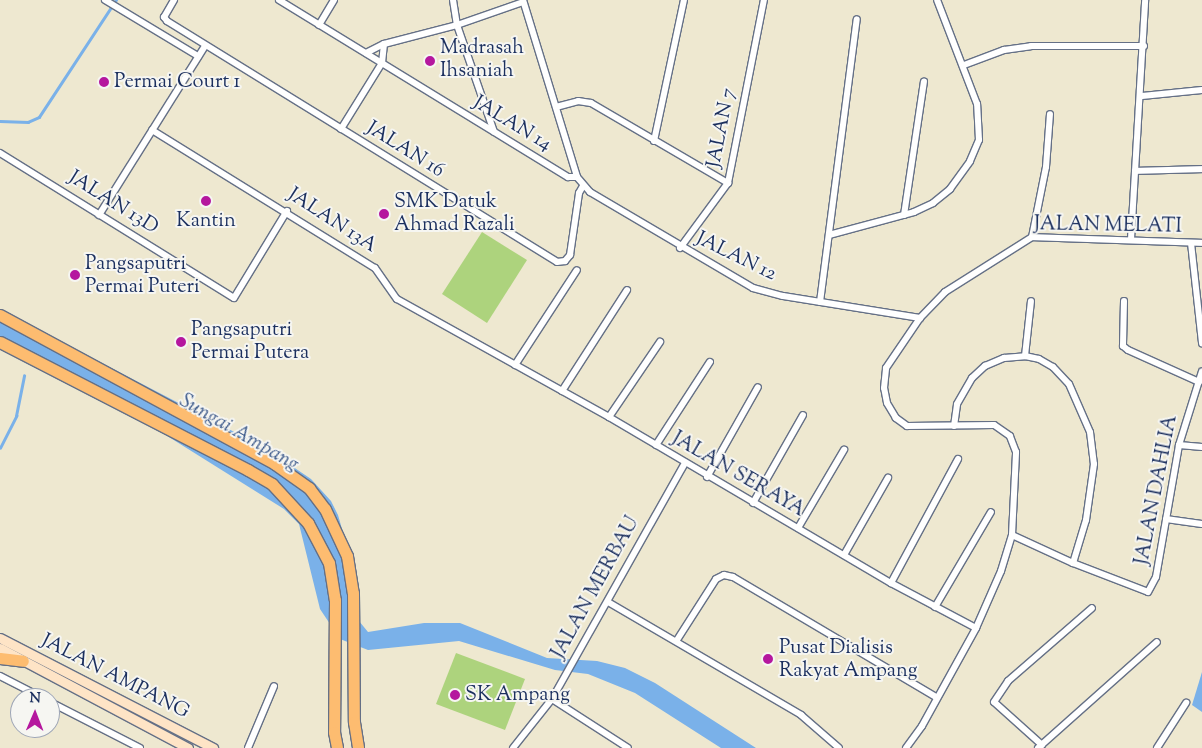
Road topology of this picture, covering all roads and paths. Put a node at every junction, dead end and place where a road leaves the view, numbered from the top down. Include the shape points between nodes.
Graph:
1 (105, 0) edge
2 (174, 0) edge
3 (279, 0) edge
4 (334, 0) edge
5 (453, 0) edge
6 (684, 0) edge
7 (764, 0) edge
8 (937, 0) edge
9 (1145, 0) edge
10 (523, 1) edge
11 (857, 19) dead end
12 (319, 25) junction
13 (457, 25) junction
14 (384, 44) junction
15 (205, 46) junction
16 (1144, 46) junction
17 (366, 53) junction
18 (198, 56) junction
19 (382, 63) junction
20 (964, 65) junction
21 (924, 81) dead end
22 (1202, 90) edge
23 (1142, 96) junction
24 (556, 107) junction
25 (1050, 114) dead end
26 (341, 129) junction
27 (152, 130) junction
28 (494, 132) junction
29 (654, 140) junction
30 (0, 154) edge
31 (1202, 170) edge
32 (1135, 171) junction
33 (577, 177) junction
34 (728, 183) junction
35 (584, 186) junction
36 (287, 211) junction
37 (100, 214) junction
38 (904, 215) junction
39 (829, 235) junction
40 (1032, 237) junction
41 (1131, 239) junction
42 (1202, 243) edge
43 (1191, 244) junction
44 (680, 248) junction
45 (577, 270) dead end
46 (627, 290) dead end
47 (1032, 301) dead end
48 (1124, 301) dead end
49 (820, 302) junction
50 (1200, 314) edge
51 (0, 315) edge
52 (920, 318) junction
53 (0, 342) edge
54 (660, 342) dead end
55 (1202, 343) edge
56 (485, 348) joint
57 (1025, 356) junction
58 (710, 362) dead end
59 (515, 365) junction
60 (1202, 371) edge
61 (1199, 382) junction
62 (758, 387) dead end
63 (562, 391) junction
64 (803, 415) dead end
65 (609, 418) junction
66 (954, 426) junction
67 (656, 445) junction
68 (1179, 445) junction
69 (1202, 447) edge
70 (844, 450) dead end
71 (958, 459) dead end
72 (684, 463) junction
73 (707, 477) junction
74 (888, 478) dead end
75 (753, 503) junction
76 (991, 512) dead end
77 (1166, 519) junction
78 (1202, 524) edge
79 (798, 528) junction
80 (1012, 535) junction
81 (844, 555) junction
82 (1073, 563) junction
83 (891, 583) junction
84 (608, 602) junction
85 (935, 607) junction
86 (1092, 608) dead end
87 (976, 628) junction
88 (0, 638) edge
89 (677, 640) junction
90 (1158, 642) dead end
91 (0, 648) edge
92 (19, 655) junction
93 (0, 658) edge
94 (0, 676) edge
95 (274, 686) dead end
96 (23, 688) edge
97 (936, 697) junction
98 (552, 700) junction
99 (1186, 703) dead end
100 (60, 707) edge
101 (183, 746) edge
102 (202, 746) edge
103 (1040, 746) edge
104 (140, 748) edge
105 (213, 748) edge
106 (248, 748) edge
107 (337, 748) edge
108 (358, 748) edge
109 (512, 748) edge
110 (628, 748) edge
111 (839, 748) edge
112 (906, 748) edge
113 (1157, 748) edge

1 - 18 street
2 - 15 street, JALAN 16 via 164,17
3 - 12 street, JALAN 14
4 - 12 street
5 - 13 street
6 - 29 street
7 - 34 street, JALAN 7
8 - 20 street
9 - 16 street
10 - 13 street
10 - 24 street
11 - 39 street
12 - 17 street, JALAN 14
13 - 14 street
13 - 28 street
14 - 17 street
14 - 19 street
15 - 18 street
15 - 26 street, JALAN 16
16 - 20 street via 1031,46 1004,50
16 - 23 street
17 - 19 street, JALAN 14
18 - 27 street
19 - 26 street
19 - 28 street, JALAN 14
20 - 38 street via 977,104 979,140 970,161 950,189 933,204
21 - 38 street
22 - 23 street
23 - 32 street
24 - 29 street via 578,101 591,103
24 - 33 street
25 - 40 street via 1046,167
26 - 35 street, JALAN 16 via 557,262 565,261 570,255 579,193
27 - 36 street, JALAN 13A
27 - 37 street
28 - 33 street, JALAN 14 via 568,177
29 - 34 street
30 - 37 street, JALAN 13D
31 - 32 street
32 - 41 street
33 - 35 street, JALAN 12
34 - 44 street, JALAN 7
35 - 44 street, JALAN 12
36 - 37 street, JALAN 13D via 234,298
36 - 56 street, JALAN 13A via 375,268 396,299
38 - 39 street
39 - 49 street
40 - 41 street, JALAN MELATI
40 - 52 street, JALAN MELATI via 964,278
41 - 43 street, JALAN MELATI
42 - 43 street, JALAN MELATI
43 - 50 street
44 - 49 street, JALAN 12 via 753,288
45 - 59 street
46 - 63 street
47 - 57 street
48 - 61 street via 1123,346
49 - 52 street, JALAN 12
50 - 55 street
51 - 108 highway via 275,464 309,488 325,509 347,556 353,593 354,722
52 - 66 street, JALAN MELATI via 886,368 887,403 896,418 907,426
53 - 107 highway via 272,484 308,523 329,563 335,600 334,732
54 - 65 street
56 - 59 street, JALAN SERAYA
57 - 66 street via 1004,358 985,366 972,378 957,404
57 - 82 street via 1054,367 1069,384 1090,432 1094,464 1086,520
58 - 67 street
59 - 63 street, JALAN SERAYA
60 - 61 street, JALAN DAHLIA
61 - 68 street, JALAN DAHLIA
62 - 73 street
63 - 65 street, JALAN SERAYA
64 - 75 street
65 - 67 street, JALAN SERAYA
66 - 80 street, JALAN MELATI via 994,425 1010,436 1016,452
67 - 72 street, JALAN SERAYA
68 - 69 street
68 - 77 street, JALAN DAHLIA
70 - 79 street
71 - 83 street
72 - 73 street, JALAN SERAYA
72 - 84 street, JALAN MERBAU
73 - 75 street, JALAN SERAYA
74 - 81 street
75 - 79 street, JALAN SERAYA
76 - 85 street
77 - 78 street
77 - 82 street, JALAN DAHLIA via 1153,587 1148,592
79 - 81 street, JALAN SERAYA
80 - 82 street
80 - 87 street, JALAN MELATI
81 - 83 street, JALAN SERAYA
83 - 85 street, JALAN SERAYA
84 - 89 street
84 - 98 street, JALAN MERBAU
85 - 87 street, JALAN SERAYA
86 - 103 street via 1008,681 994,702
87 - 97 street, JALAN MELATI
88 - 92 main road, JALAN AMPANG
89 - 97 street via 716,580 724,575 733,577
89 - 111 street via 801,715
90 - 103 street
91 - 92 main road, JALAN AMPANG
92 - 93 highway
92 - 101 main road, JALAN AMPANG
92 - 102 main road, JALAN AMPANG
94 - 96 street
95 - 106 street
97 - 112 street, JALAN MELATI via 922,726
98 - 109 street, JALAN MERBAU
98 - 110 street
99 - 113 street
100 - 104 street
102 - 105 main road, JALAN AMPANG

